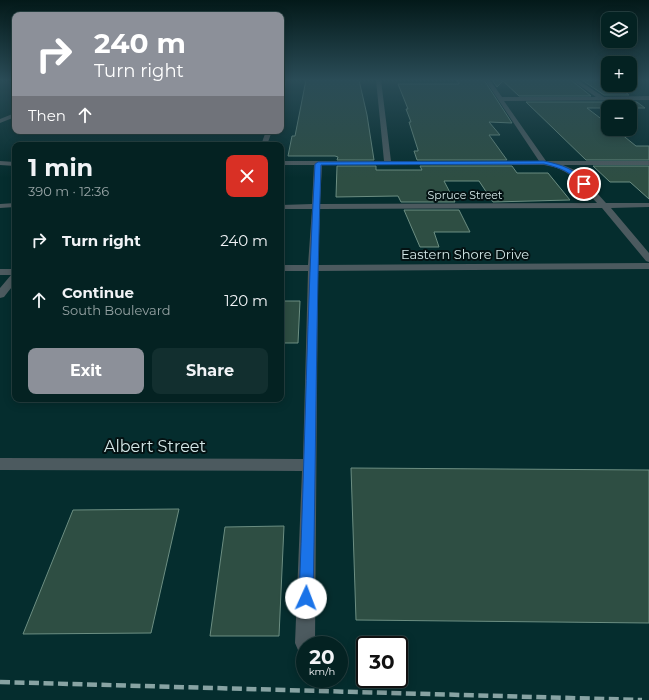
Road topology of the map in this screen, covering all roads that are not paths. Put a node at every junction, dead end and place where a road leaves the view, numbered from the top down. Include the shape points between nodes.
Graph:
1 (381, 113) edge
2 (509, 113) edge
3 (12, 116) edge
4 (0, 121) edge
5 (0, 163) edge
6 (284, 163) edge
7 (388, 163) junction
8 (544, 163) junction
9 (649, 163) edge
10 (12, 164) edge
11 (318, 164) junction
12 (12, 205) edge
13 (604, 205) junction
14 (649, 205) edge
15 (0, 206) edge
16 (284, 207) edge
17 (317, 207) junction
18 (649, 258) edge
19 (649, 266) edge
20 (284, 268) edge
21 (313, 268) junction
22 (0, 272) edge
23 (12, 272) edge
24 (12, 281) edge
25 (0, 295) edge
26 (0, 464) edge
27 (310, 465) junction
28 (305, 636) edge

1 - 7 street
2 - 8 street
3 - 4 street
5 - 10 street
6 - 11 street
7 - 8 street
7 - 11 street
8 - 9 street
8 - 13 street via 557,165 574,173
11 - 17 street
12 - 15 street
13 - 14 street, Spruce Street
13 - 17 street, Spruce Street
13 - 18 street
16 - 17 street, Spruce Street
17 - 21 street
19 - 21 street, Eastern Shore Drive
20 - 21 street, Eastern Shore Drive
21 - 27 street
22 - 23 street
24 - 25 street
26 - 27 street, Albert Street
27 - 28 street

